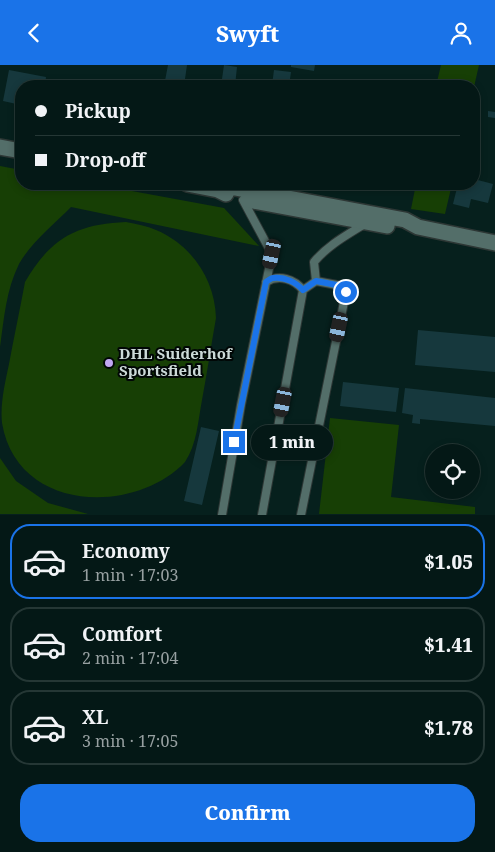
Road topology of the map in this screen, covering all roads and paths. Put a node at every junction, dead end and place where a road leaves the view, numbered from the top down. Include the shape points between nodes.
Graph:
1 (0, 147) edge
2 (15, 150) edge
3 (218, 190) edge
4 (247, 190) edge
5 (242, 198) junction
6 (366, 223) junction
7 (418, 227) junction
8 (495, 243) edge
9 (316, 281) junction
10 (266, 282) junction
11 (303, 290) junction
12 (222, 515) edge
13 (262, 515) edge
14 (301, 515) edge

1 - 2 street
3 - 5 street
4 - 7 street via 405,220
5 - 6 street
5 - 10 lane via 272,254
6 - 7 street via 405,229
6 - 9 lane via 332,244 314,262
7 - 8 street
9 - 11 lane
9 - 14 lane via 342,286 346,292
10 - 11 lane via 273,278 283,279 297,283
10 - 12 lane
11 - 13 lane

